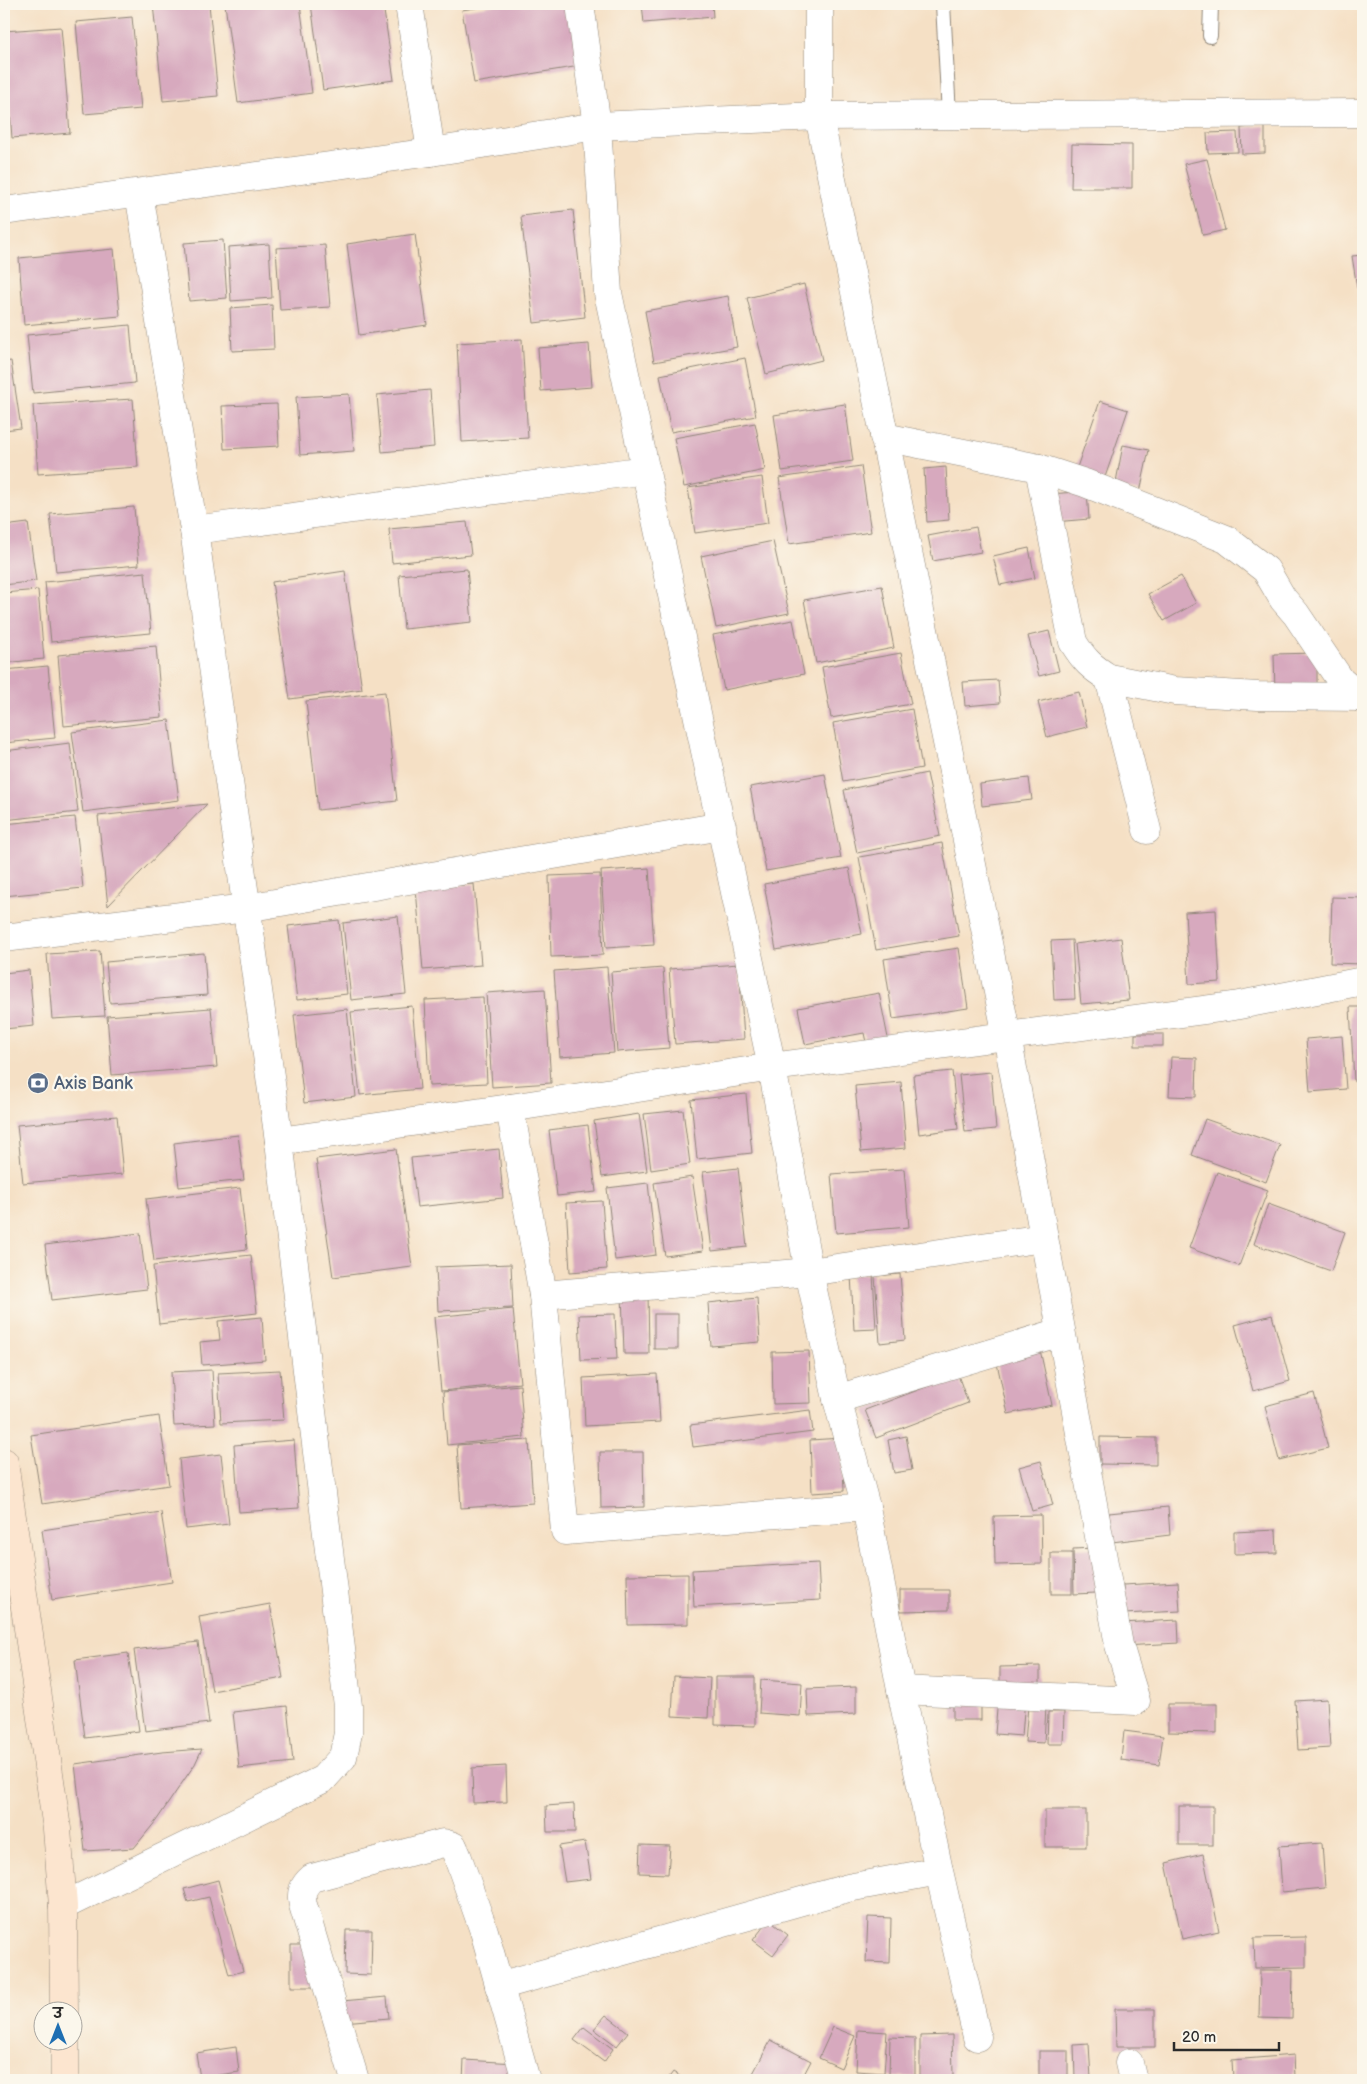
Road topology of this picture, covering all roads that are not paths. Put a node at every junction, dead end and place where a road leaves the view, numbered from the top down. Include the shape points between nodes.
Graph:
1 (409, 4) edge
2 (580, 4) edge
3 (819, 4) edge
4 (943, 4) edge
5 (1211, 4) edge
6 (1210, 36) dead end
7 (1363, 113) edge
8 (949, 115) junction
9 (818, 116) junction
10 (597, 126) junction
11 (431, 152) junction
12 (139, 193) junction
13 (4, 212) edge
14 (884, 437) junction
15 (1039, 468) junction
16 (646, 470) junction
17 (194, 530) junction
18 (1109, 678) junction
19 (1362, 698) edge
20 (722, 826) junction
21 (1147, 830) dead end
22 (246, 908) junction
23 (4, 938) edge
24 (1363, 981) edge
25 (1007, 1036) junction
26 (772, 1066) junction
27 (510, 1108) junction
28 (279, 1141) junction
29 (1044, 1238) junction
30 (809, 1272) junction
31 (543, 1295) junction
32 (1062, 1332) junction
33 (837, 1399) junction
34 (4, 1462) edge
35 (866, 1507) junction
36 (901, 1690) junction
37 (939, 1871) junction
38 (63, 1906) junction
39 (499, 1986) junction
40 (64, 2002) edge
41 (977, 2038) dead end
42 (65, 2052) edge
43 (66, 2080) edge
44 (355, 2080) edge
45 (526, 2080) edge

1 - 11 street
2 - 10 street
3 - 9 street
4 - 8 lane
5 - 6 lane
7 - 8 street
8 - 9 street
9 - 10 street
9 - 14 street
10 - 11 street
10 - 16 street via 608,293
11 - 12 street
12 - 13 street
12 - 17 street
14 - 15 street
14 - 25 street
15 - 18 street via 1073,642 1092,668
15 - 19 street via 1085,482 1226,539 1266,570 1341,681
16 - 17 street
16 - 20 street
17 - 22 street
18 - 19 street via 1175,691
18 - 21 street
20 - 22 street
20 - 26 street
22 - 23 street
22 - 28 street
24 - 25 street via 1234,1006
25 - 26 street
25 - 29 street
26 - 27 street
26 - 30 street
27 - 28 street
27 - 31 street
28 - 38 street via 348,1706 348,1733 343,1756 323,1779
29 - 30 street
29 - 32 street
30 - 31 street
30 - 33 street
31 - 35 street via 565,1531
32 - 33 street
32 - 36 street via 1119,1645 1136,1701
33 - 35 street
34 - 38 street via 57,1829
35 - 36 street
36 - 37 street
37 - 39 street via 848,1888
37 - 41 street
38 - 40 street
39 - 44 street via 484,1931 453,1846 442,1843 312,1878 301,1895
39 - 45 street
42 - 43 street

